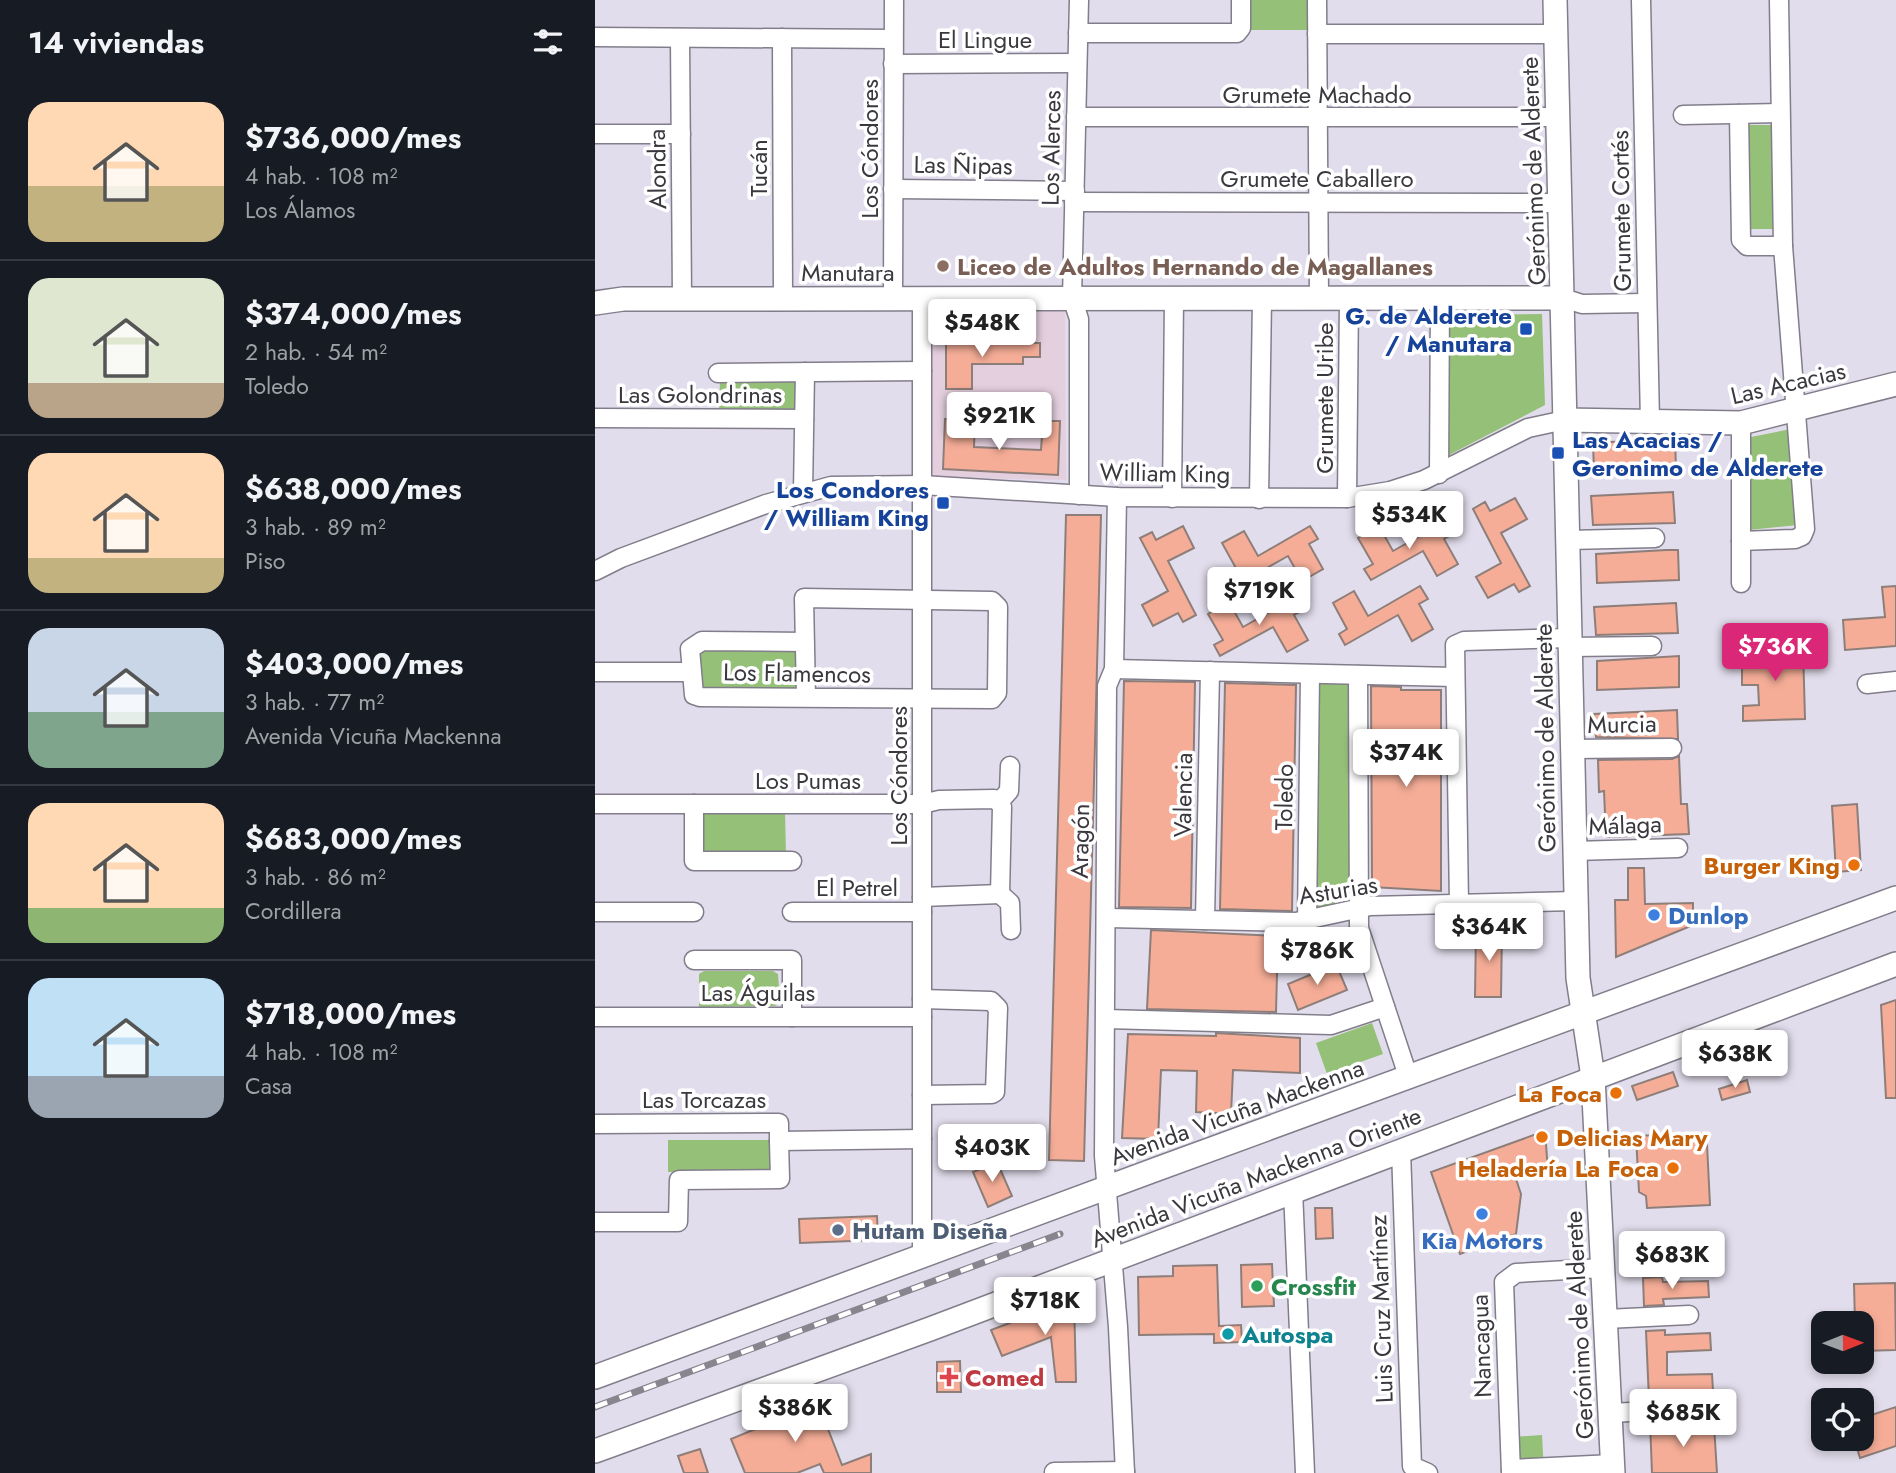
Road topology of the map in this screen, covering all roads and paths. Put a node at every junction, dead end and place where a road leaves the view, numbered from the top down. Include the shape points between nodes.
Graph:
1 (894, 0) edge
2 (1079, 0) edge
3 (1241, 0) edge
4 (1317, 0) edge
5 (1555, 0) edge
6 (1641, 0) edge
7 (1779, 0) edge
8 (1078, 33) junction
9 (1317, 34) junction
10 (1556, 34) junction
11 (595, 37) edge
12 (680, 38) junction
13 (782, 38) junction
14 (893, 39) junction
15 (1077, 63) junction
16 (893, 64) junction
17 (1780, 113) junction
18 (1739, 114) junction
19 (1683, 115) dead end
20 (1076, 117) junction
21 (1558, 117) junction
22 (1318, 119) junction
23 (595, 134) edge
24 (681, 134) junction
25 (893, 189) junction
26 (1074, 196) junction
27 (1318, 202) junction
28 (1560, 203) junction
29 (1783, 246) junction
30 (783, 298) junction
31 (893, 298) junction
32 (922, 298) junction
33 (1072, 298) junction
34 (1174, 298) junction
35 (1262, 298) junction
36 (1319, 298) junction
37 (1349, 298) junction
38 (1440, 298) junction
39 (1563, 298) junction
40 (682, 299) junction
41 (595, 303) edge
42 (1647, 303) junction
43 (922, 371) junction
44 (805, 372) junction
45 (718, 373) dead end
46 (1896, 384) edge
47 (1798, 409) junction
48 (595, 418) edge
49 (804, 419) junction
50 (1565, 420) junction
51 (1650, 422) junction
52 (1741, 424) junction
53 (1439, 474) junction
54 (922, 485) junction
55 (803, 492) junction
56 (1079, 495) junction
57 (1118, 497) junction
58 (1171, 498) junction
59 (1347, 498) junction
60 (1259, 499) junction
61 (1655, 538) dead end
62 (1568, 540) junction
63 (1741, 541) junction
64 (595, 572) edge
65 (1741, 583) dead end
66 (923, 598) junction
67 (805, 642) junction
68 (1569, 643) junction
69 (1652, 646) dead end
70 (1114, 669) junction
71 (1210, 671) junction
72 (595, 672) edge
73 (691, 672) junction
74 (1310, 674) junction
75 (1358, 675) junction
76 (1455, 677) junction
77 (1896, 681) edge
78 (1867, 684) dead end
79 (806, 697) junction
80 (922, 700) junction
81 (1672, 748) dead end
82 (1571, 749) junction
83 (1010, 766) dead end
84 (999, 802) junction
85 (595, 804) edge
86 (694, 804) junction
87 (922, 804) junction
88 (1678, 848) dead end
89 (1574, 851) junction
90 (792, 861) dead end
91 (1000, 894) junction
92 (1896, 898) edge
93 (1575, 901) junction
94 (922, 904) junction
95 (1459, 904) junction
96 (1358, 908) junction
97 (595, 912) edge
98 (694, 912) dead end
99 (792, 912) dead end
100 (1108, 918) junction
101 (1205, 920) junction
102 (1307, 922) junction
103 (1011, 930) dead end
104 (694, 960) dead end
105 (1896, 964) edge
106 (1385, 1007) junction
107 (922, 1008) junction
108 (1583, 1013) junction
109 (595, 1017) edge
110 (792, 1017) junction
111 (1106, 1019) junction
112 (1593, 1077) junction
113 (1409, 1079) junction
114 (922, 1095) junction
115 (595, 1124) edge
116 (922, 1139) junction
117 (779, 1141) junction
118 (1401, 1150) junction
119 (1105, 1186) junction
120 (1293, 1190) junction
121 (595, 1222) edge
122 (922, 1255) junction
123 (1113, 1260) junction
124 (1603, 1268) junction
125 (1689, 1315) dead end
126 (1605, 1319) junction
127 (595, 1377) edge
128 (1692, 1409) dead end
129 (1610, 1413) junction
130 (595, 1451) edge
131 (1613, 1469) edge
132 (1414, 1471) edge
133 (1511, 1471) edge
134 (1053, 1472) edge
135 (1125, 1472) edge
136 (1305, 1473) edge

1 - 14 street, Los Cóndores
2 - 8 street, Los Alerces
3 - 8 street via 1237,33
4 - 9 street
5 - 10 main road, Gerónimo de Alderete
6 - 42 street, Grumete Cortés
7 - 17 street
8 - 15 street, Los Alerces
9 - 10 street
9 - 22 street
10 - 21 main road, Gerónimo de Alderete
11 - 12 street
12 - 13 street
12 - 24 street, Alondra
13 - 14 street
13 - 30 street, Tucán
14 - 16 street, Los Cóndores
15 - 16 street, El Lingue
15 - 20 street, Los Alerces
16 - 25 street, Los Cóndores
17 - 18 street
17 - 29 street
18 - 19 street
18 - 29 street via 1741,240 1751,246
20 - 22 street, Grumete Machado
20 - 26 street, Los Alerces
21 - 22 street, Grumete Machado
21 - 28 main road, Gerónimo de Alderete
22 - 27 street
23 - 24 street
24 - 40 street, Alondra
25 - 26 street, Las Ñipas
25 - 31 street, Los Cóndores
26 - 27 street, Grumete Caballero
26 - 33 street, Los Alerces
27 - 28 street, Grumete Caballero
27 - 36 street
28 - 39 main road, Gerónimo de Alderete
29 - 47 street
30 - 31 main road, Manutara
30 - 40 main road, Manutara
31 - 32 main road, Manutara
32 - 33 main road, Manutara
32 - 43 street, Los Cóndores
33 - 34 main road, Manutara
33 - 56 street, Los Alerces via 1079,319
34 - 35 main road, Manutara
34 - 58 street
35 - 36 main road, Manutara
35 - 60 street
36 - 37 main road, Manutara
37 - 38 main road, Manutara
37 - 59 street, Grumete Uribe
38 - 39 main road, Manutara
38 - 53 street
39 - 42 street, Manutara via 1582,304
39 - 50 main road, Gerónimo de Alderete
40 - 41 main road, Manutara
42 - 51 street, Grumete Cortés
43 - 44 street, Las Golondrinas
43 - 54 street, Los Cóndores
44 - 45 street, Las Golondrinas
44 - 49 street, Las Golondrinas
46 - 47 main road, Las Acacias
47 - 52 main road, Las Acacias
47 - 63 street via 1802,536
48 - 49 street, Las Golondrinas
49 - 55 street, Las Golondrinas
50 - 51 main road, Las Acacias
50 - 53 street, William King via 1528,428
50 - 62 main road, Gerónimo de Alderete
51 - 52 main road, Las Acacias
52 - 63 street
53 - 59 street, William King via 1389,491
54 - 55 street, William King via 845,485
54 - 56 street, William King
54 - 66 street, Los Cóndores
55 - 64 street, William King
56 - 57 street, William King
57 - 58 street, William King
57 - 70 street, Aragón
58 - 60 street, William King
59 - 60 street, William King
61 - 62 street
62 - 68 main road, Gerónimo de Alderete
63 - 65 street
66 - 67 street via 804,598
66 - 80 street, Los Cóndores
66 - 80 street, Los Flamencos via 992,601 998,607 998,619 996,697
67 - 73 street, Los Flamencos via 702,641 691,649
67 - 79 street
68 - 69 street
68 - 76 street via 1460,641 1454,648
68 - 82 main road, Gerónimo de Alderete
70 - 71 street
70 - 100 street, Aragón via 1107,686 1104,901
71 - 74 street
71 - 101 street, Valencia
72 - 73 street, Los Flamencos
73 - 79 street, Los Flamencos via 691,688 700,697
74 - 75 street
74 - 102 street, Toledo
75 - 76 street
75 - 96 street
76 - 95 street
77 - 78 street
79 - 80 street, Los Flamencos
80 - 87 street, Los Cóndores
81 - 82 street, Murcia
82 - 89 main road, Gerónimo de Alderete
83 - 84 street via 1009,791
84 - 87 street, Los Pumas via 939,800
84 - 91 street
85 - 86 street, Los Pumas
86 - 87 street, Los Pumas
86 - 90 street via 694,861
87 - 94 street, Los Cóndores
88 - 89 street, Málaga
89 - 93 main road, Gerónimo de Alderete
91 - 94 street, El Petrel
91 - 103 street via 1010,903
92 - 108 main road, Avenida Vicuña Mackenna
93 - 95 street, Asturias
93 - 108 main road, Gerónimo de Alderete
94 - 99 street, El Petrel
94 - 107 street, Los Cóndores
95 - 96 street, Asturias
96 - 102 street, Asturias
96 - 106 street via 1361,936
97 - 98 street
100 - 101 street, Asturias
100 - 111 street, Aragón
101 - 102 street, Asturias
104 - 110 street via 792,960
105 - 112 main road, Avenida Vicuña Mackenna Oriente
106 - 111 street via 1331,1025
106 - 113 street
107 - 110 street, Las Águilas
107 - 114 street, Los Cóndores
107 - 114 street, Las Águilas via 991,1001 998,1008 995,1092
108 - 112 main road, Gerónimo de Alderete
108 - 113 main road, Avenida Vicuña Mackenna
109 - 110 street, Las Águilas
111 - 119 street, Aragón
112 - 118 main road, Avenida Vicuña Mackenna Oriente
112 - 124 main road, Gerónimo de Alderete
113 - 119 main road, Avenida Vicuña Mackenna
114 - 116 street, Los Cóndores
115 - 117 street, Las Torcazas via 779,1123
116 - 117 street, Las Torcazas
116 - 122 street, Los Cóndores
117 - 121 street via 780,1179 679,1180 678,1222
118 - 120 main road, Avenida Vicuña Mackenna Oriente
118 - 132 street, Luis Cruz Martínez
119 - 122 main road, Avenida Vicuña Mackenna
119 - 123 street, Aragón
120 - 123 main road, Avenida Vicuña Mackenna Oriente
120 - 136 street
122 - 127 main road, Avenida Vicuña Mackenna
123 - 130 main road, Avenida Vicuña Mackenna Oriente
123 - 135 street, Aragón
124 - 126 main road, Gerónimo de Alderete
124 - 133 street, Nancagua via 1516,1273 1504,1282
125 - 126 street
126 - 129 main road, Gerónimo de Alderete
128 - 129 street
129 - 131 main road, Gerónimo de Alderete
131 - 133 street, Nancagua
134 - 135 street

